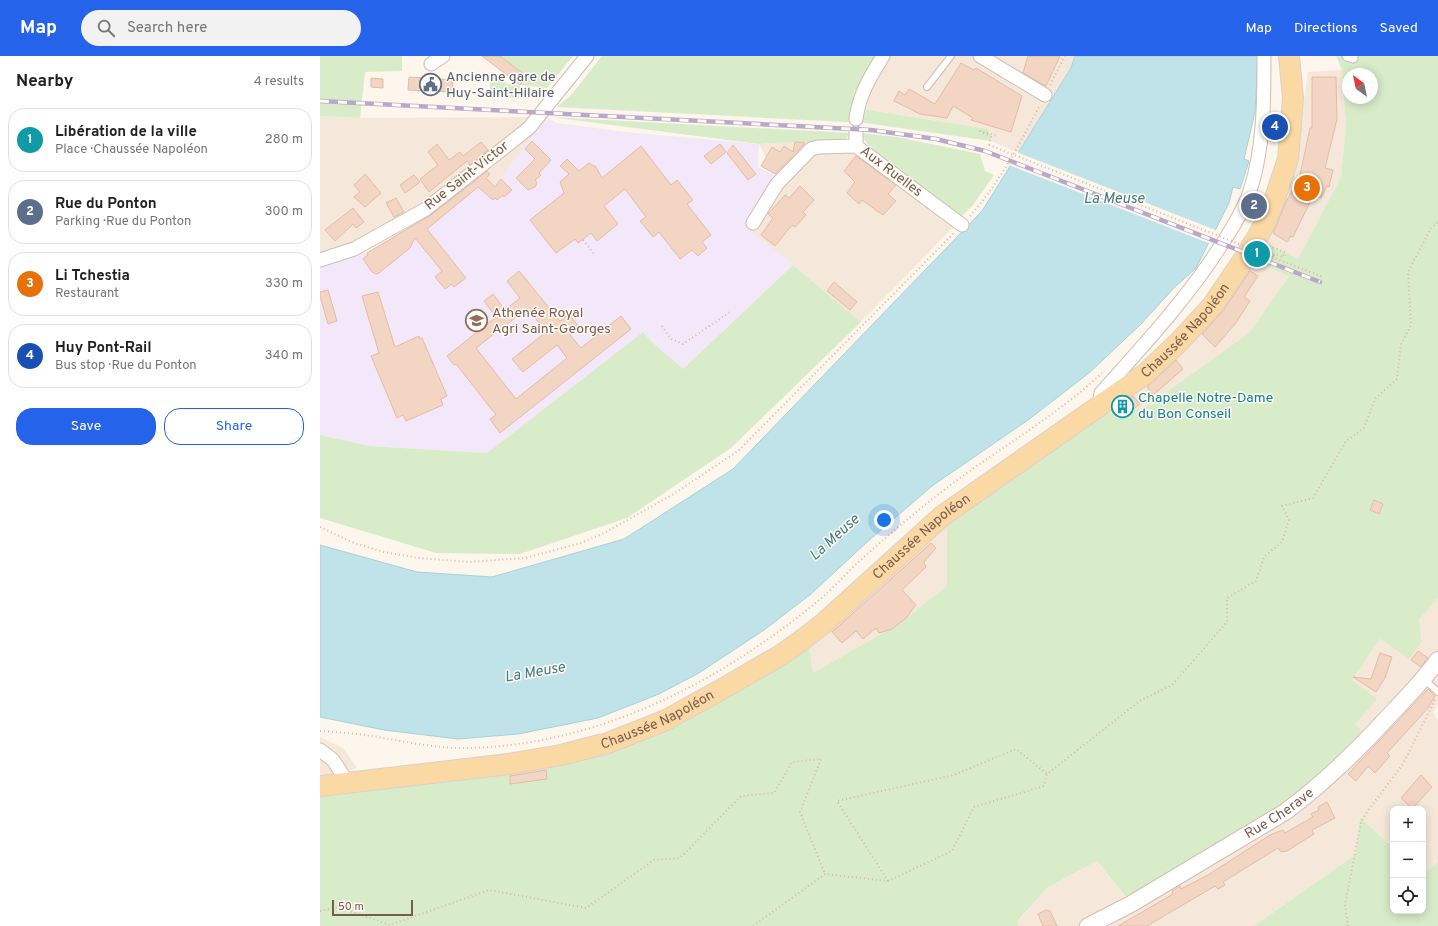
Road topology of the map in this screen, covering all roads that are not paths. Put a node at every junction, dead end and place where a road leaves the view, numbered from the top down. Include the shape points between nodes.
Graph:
1 (443, 56) edge
2 (587, 56) edge
3 (883, 56) edge
4 (951, 56) edge
5 (980, 56) edge
6 (1264, 56) edge
7 (1289, 56) edge
8 (1347, 56) edge
9 (1353, 56) edge
10 (994, 60) edge
11 (431, 64) dead end
12 (927, 87) dead end
13 (1045, 95) dead end
14 (856, 119) dead end
15 (753, 223) dead end
16 (962, 225) road end
17 (320, 260) edge
18 (1099, 405) junction
19 (1438, 660) edge
20 (1424, 679) junction
21 (1438, 692) edge
22 (320, 750) edge
23 (348, 784) junction
24 (320, 786) edge
25 (1088, 926) edge

1 - 11 street
2 - 17 street, Rue Saint-Victor via 529,128 426,209 354,249
3 - 14 street via 863,91
4 - 12 lane
5 - 10 street
6 - 18 street via 1260,148 1249,193 1231,231 1205,270 1179,305 1101,393
7 - 18 main road, Chaussée Napoléon via 1293,98 1288,159 1262,229 1212,306 1180,341 1145,374
8 - 9 street
10 - 13 street
15 - 16 street, Aux Ruelles via 777,184 811,149 856,140
18 - 23 main road, Chaussée Napoléon via 942,516 802,640 666,720 608,742 561,755
19 - 20 street, Rue Cherave
20 - 21 lane
20 - 25 street, Rue Cherave via 1343,764 1302,800 1131,904
22 - 23 street via 333,760
23 - 24 main road, Chaussée Napoléon

